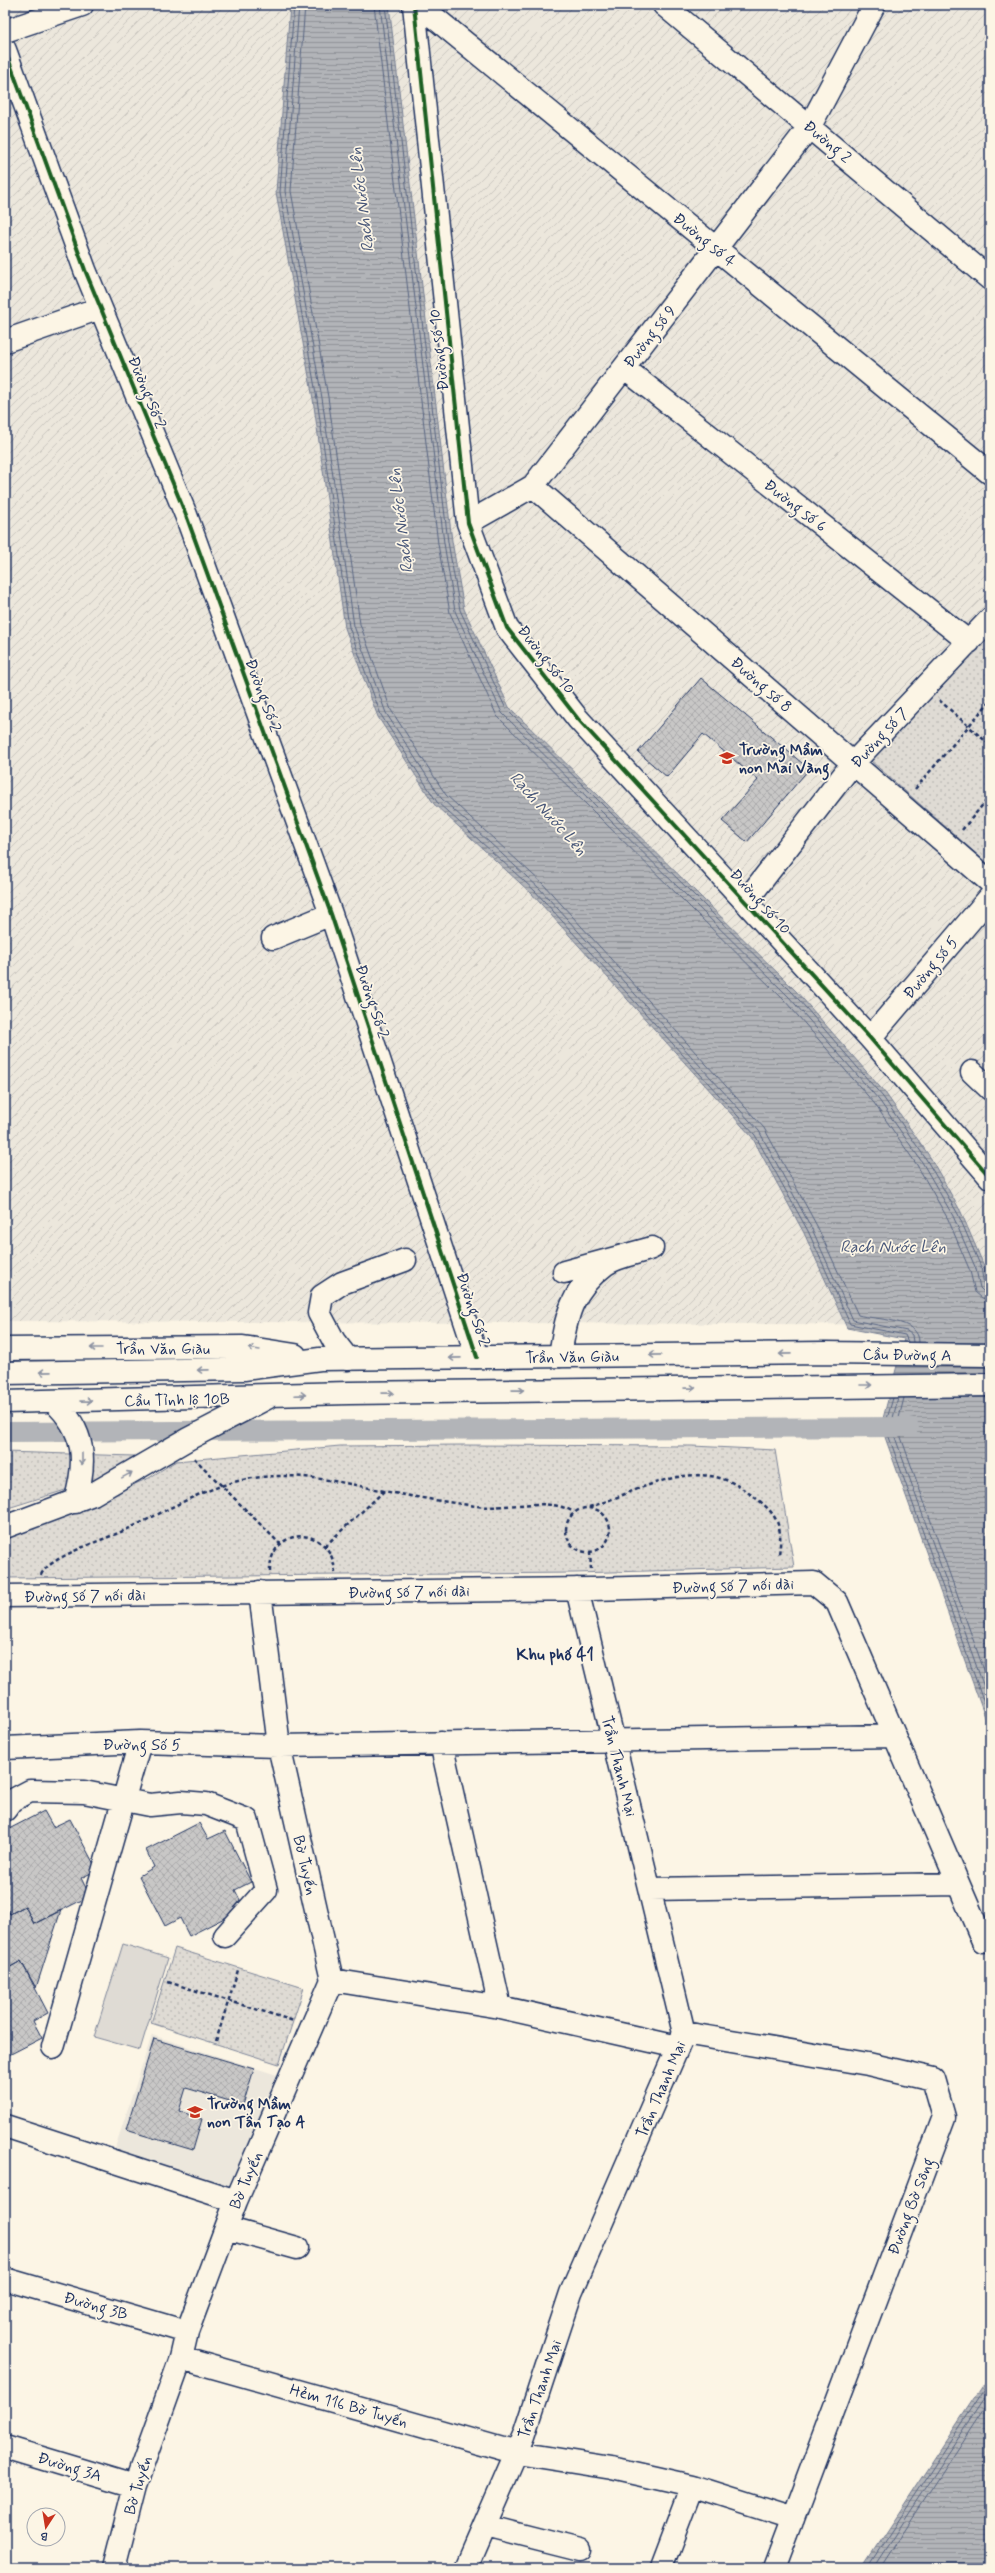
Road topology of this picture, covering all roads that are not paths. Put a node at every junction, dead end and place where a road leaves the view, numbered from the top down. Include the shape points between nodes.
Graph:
1 (82, 5) edge
2 (414, 5) edge
3 (419, 5) edge
4 (664, 5) edge
5 (874, 5) edge
6 (5, 31) edge
7 (5, 50) edge
8 (810, 126) junction
9 (716, 248) junction
10 (990, 279) edge
11 (100, 308) junction
12 (5, 341) edge
13 (624, 368) junction
14 (990, 473) edge
15 (533, 486) junction
16 (468, 523) junction
17 (990, 618) edge
18 (969, 642) junction
19 (853, 764) junction
20 (990, 882) edge
21 (990, 897) edge
22 (746, 901) junction
23 (332, 914) junction
24 (274, 938) dead end
25 (870, 1038) junction
26 (972, 1072) dead end
27 (990, 1089) edge
28 (987, 1167) edge
29 (405, 1260) dead end
30 (564, 1272) dead end
31 (5, 1349) edge
32 (824, 1353) joint
33 (990, 1355) edge
34 (560, 1356) junction
35 (477, 1357) junction
36 (320, 1359) junction
37 (348, 1359) junction
38 (283, 1364) joint
39 (5, 1373) edge
40 (990, 1385) edge
41 (827, 1386) joint
42 (349, 1393) joint
43 (271, 1396) junction
44 (53, 1401) junction
45 (5, 1402) edge
46 (82, 1494) junction
47 (5, 1527) edge
48 (577, 1589) junction
49 (265, 1592) junction
50 (5, 1596) edge
51 (895, 1736) junction
52 (614, 1740) junction
53 (140, 1742) junction
54 (441, 1743) junction
55 (279, 1746) junction
56 (5, 1748) edge
57 (124, 1800) junction
58 (5, 1810) edge
59 (958, 1884) junction
60 (650, 1889) junction
61 (224, 1936) dead end
62 (983, 1941) dead end
63 (332, 1980) junction
64 (500, 2007) junction
65 (681, 2040) junction
66 (53, 2047) dead end
67 (5, 2126) edge
68 (236, 2201) junction
69 (226, 2228) junction
70 (297, 2248) dead end
71 (5, 2279) edge
72 (187, 2332) junction
73 (181, 2358) junction
74 (5, 2447) edge
75 (517, 2452) junction
76 (135, 2486) junction
77 (692, 2486) junction
78 (793, 2518) junction
79 (485, 2526) junction
80 (580, 2550) dead end
81 (114, 2568) edge
82 (466, 2568) edge
83 (661, 2568) edge
84 (774, 2568) edge

1 - 6 street
2 - 16 street, Đường số 10
3 - 9 street, Đường số 4
4 - 8 street, Đường 2
5 - 8 street, Đường số 9
7 - 11 street, Đường Số 2
8 - 9 street, Đường số 9
8 - 10 street, Đường 2
9 - 13 street, Đường số 9
9 - 14 street, Đường số 4
11 - 12 street
11 - 23 street, Đường Số 2 via 186,515
13 - 15 street, Đường số 9
13 - 18 street, Đường số 6
15 - 16 street, Đường số 9
15 - 19 street, Đường số 8
16 - 22 street, Đường số 10 via 507,628 578,718
17 - 18 street, Đường số 7
18 - 19 street, Đường số 7
19 - 20 street, Đường số 8
19 - 22 street, Đường số 7
21 - 25 street, Đường số 5
22 - 25 street, Đường số 10
23 - 24 street
23 - 35 street, Đường Số 2
25 - 28 street, Đường số 10
26 - 27 street
29 - 37 street via 342,1283 322,1296 319,1313 334,1341
30 - 34 street via 652,1248 607,1264 579,1290 566,1318
36 -> 31 street, Trần Văn Giàu via 243,1347
32 - 33 street, Cầu Đường A
32 -> 34 street, Trần Văn Giàu
34 - 35 street, Trần Văn Giàu
35 -> 37 street, Trần Văn Giàu
36 - 37 street, Trần Văn Giàu
36 - 38 street, Trần Văn Giàu
38 -> 39 street, Cầu Tỉnh lộ 10B via 244,1369
41 -> 40 street, Cầu Đường A
42 -> 41 street, Trần Văn Giàu
43 -> 42 street, Cầu Tỉnh lộ 10B
44 -> 43 street, Cầu Tỉnh lộ 10B
46 -> 43 street
44 - 45 street, Cầu Tỉnh lộ 10B
44 -> 46 street via 76,1426 82,1445
46 - 47 street
48 - 49 street, Đường số 7 nối dài
48 - 51 street, Đường số 7 nối dài via 814,1583 837,1602
48 - 52 street, Trần Thanh Mại
49 - 50 street, Đường số 7 nối dài
49 - 55 street, Bờ Tuyến
51 - 52 street, Đường Số 5
51 - 59 street
52 - 54 street, Đường Số 5
52 - 60 street, Trần Thanh Mại
53 - 55 street, Đường Số 5
53 - 56 street, Đường Số 5
53 - 57 street
54 - 55 street, Đường Số 5
54 - 64 street
55 - 63 street, Bờ Tuyến
57 - 58 street via 84,1792 30,1791 13,1800
57 - 61 street via 150,1805 181,1802 206,1804 248,1820 266,1890
57 - 66 street
59 - 60 street
59 - 62 street
60 - 65 street, Trần Thanh Mại
63 - 64 street
63 - 68 street, Bờ Tuyến
64 - 65 street
65 - 75 street, Trần Thanh Mại via 571,2293
65 - 78 street, Đường Bờ Sông via 868,2064 933,2079 944,2117
67 - 68 street
68 - 69 street, Bờ Tuyến
69 - 70 street
69 - 72 street, Bờ Tuyến
71 - 72 street, Đường 3B
72 - 73 street, Bờ Tuyến
73 - 75 street, Hẻm 116 Bờ Tuyến
73 - 76 street, Bờ Tuyến
74 - 76 street, Đường 3A
75 - 77 street, Hẻm 116 Bờ Tuyến via 612,2468
75 - 79 street, Trần Thanh Mại
76 - 81 street, Bờ Tuyến
77 - 78 street, Hẻm 116 Bờ Tuyến
77 - 83 street
78 - 84 street, Đường Bờ Sông
79 - 80 street
79 - 82 street, Trần Thanh Mại

